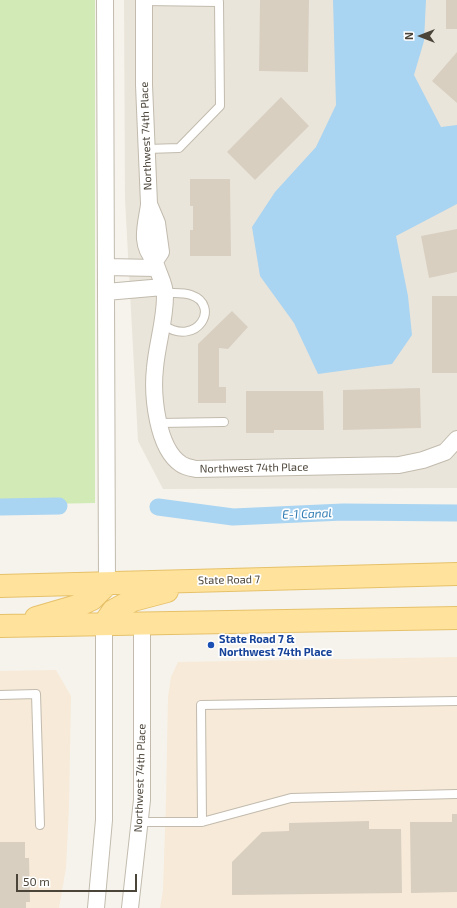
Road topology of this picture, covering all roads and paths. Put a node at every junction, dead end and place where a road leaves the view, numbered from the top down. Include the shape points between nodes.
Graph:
1 (106, 0) edge
2 (144, 0) edge
3 (147, 149) junction
4 (155, 265) junction
5 (106, 267) junction
6 (164, 290) junction
7 (106, 292) junction
8 (163, 325) junction
9 (224, 422) dead end
10 (159, 423) junction
11 (457, 439) edge
12 (457, 574) edge
13 (209, 581) junction
14 (106, 584) junction
15 (0, 586) edge
16 (457, 618) edge
17 (104, 624) junction
18 (142, 624) junction
19 (3, 626) edge
20 (0, 695) edge
21 (457, 701) edge
22 (457, 794) edge
23 (140, 822) junction
24 (202, 822) junction
25 (40, 825) dead end
26 (96, 908) edge
27 (130, 908) edge

1 - 5 street
2 - 3 street, Northwest 74th Place
2 - 3 lane via 219,2 220,106 179,148
3 - 4 street, Northwest 74th Place via 149,204 145,237 147,252
4 - 5 street
4 - 6 street, Northwest 74th Place
5 - 7 street
6 - 7 street
6 - 8 street, Northwest 74th Place
6 - 8 lane via 196,297 204,307 205,315 196,329 186,332 177,332
7 - 14 street
8 - 10 street, Northwest 74th Place via 155,368 156,410
9 - 10 lane
10 - 11 street, Northwest 74th Place via 170,453 182,464 196,469 399,465 445,452
12 - 13 main road, State Road 7
13 - 14 main road, State Road 7
13 - 17 main road via 133,600 113,611
14 - 15 main road, State Road 7
14 - 19 main road via 92,599 77,606
16 - 18 main road
17 - 18 main road
17 - 19 main road
17 - 26 street via 104,820
18 - 23 street, Northwest 74th Place
20 - 25 lane via 36,694
21 - 24 lane via 201,705
22 - 24 lane via 291,798
23 - 24 lane
23 - 27 street, Northwest 74th Place

